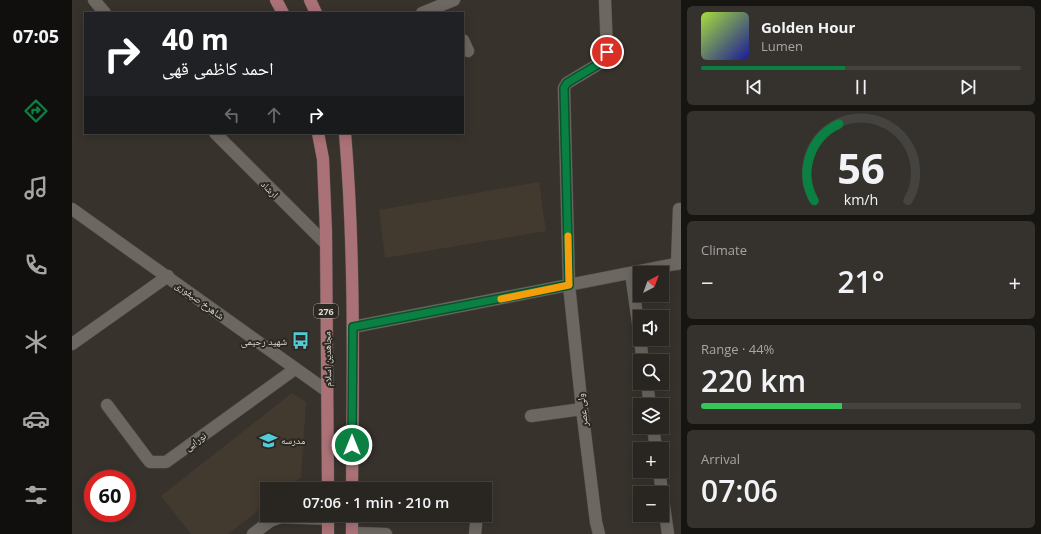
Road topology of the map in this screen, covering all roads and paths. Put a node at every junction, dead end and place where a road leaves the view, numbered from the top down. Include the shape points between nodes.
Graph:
1 (94, 0) edge
2 (276, 0) edge
3 (310, 0) edge
4 (605, 0) edge
5 (451, 5) edge
6 (104, 12) edge
7 (282, 12) edge
8 (316, 12) edge
9 (426, 12) edge
10 (464, 42) edge
11 (468, 51) dead end
12 (216, 134) edge
13 (318, 134) edge
14 (345, 134) edge
15 (72, 209) edge
16 (679, 209) dead end
17 (326, 244) junction
18 (679, 264) edge
19 (631, 273) junction
20 (168, 276) junction
21 (569, 285) junction
22 (636, 310) edge
23 (353, 327) junction
24 (72, 344) edge
25 (295, 370) junction
26 (327, 392) junction
27 (107, 406) dead end
28 (582, 409) junction
29 (531, 416) dead end
30 (660, 478) edge
31 (328, 482) edge
32 (352, 482) edge
33 (269, 522) edge
34 (328, 522) edge
35 (352, 522) edge
36 (476, 522) edge
37 (253, 534) edge
38 (328, 534) edge
39 (352, 534) edge
40 (386, 534) edge
41 (475, 534) edge
42 (599, 534) edge
43 (668, 534) edge

1 - 6 street
2 - 7 main road
3 - 8 main road
4 - 21 street, ولی عصر via 606,57 567,83 564,88
5 - 9 street
10 - 11 street
12 - 17 street, ارشاد
13 - 17 main road, مجاهدین اسلام / 276 via 323,159
14 - 23 main road via 350,189
15 - 20 street, شاهرخ صیفوری
16 - 18 street
17 - 26 main road, مجاهدین اسلام / 276
18 - 19 street
19 - 21 street
19 - 22 street
20 - 24 street
20 - 25 street, شاهرخ صیفوری
21 - 23 street
21 - 28 street, ولی عصر
23 - 32 main road
25 - 26 street, شاهرخ صیفوری
25 - 27 street, نورایی via 166,462 150,462
26 - 31 main road, مجاهدین اسلام / 276
28 - 29 street
28 - 42 street, ولی عصر
30 - 43 street
33 - 37 street
34 - 38 main road
35 - 39 main road
36 - 41 street
39 - 40 street

